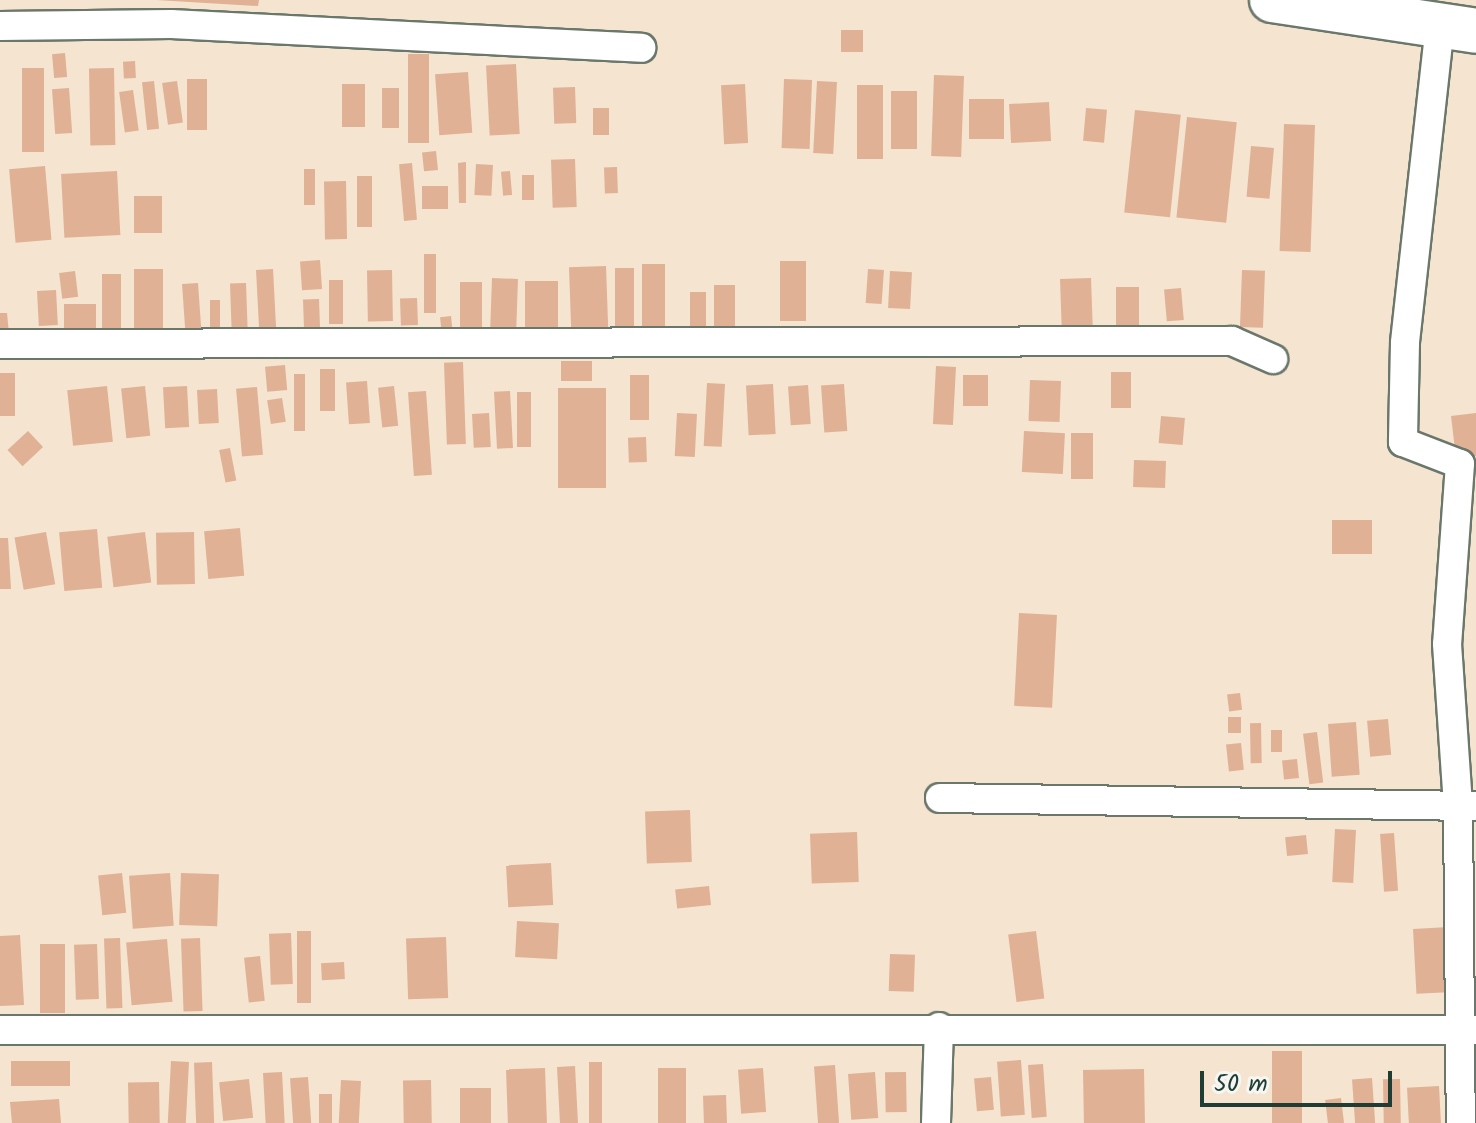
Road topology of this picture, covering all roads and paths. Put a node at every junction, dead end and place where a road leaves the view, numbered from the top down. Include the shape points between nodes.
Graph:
1 (1272, 0) edge
2 (0, 26) edge
3 (1458, 28) edge
4 (641, 48) dead end
5 (0, 344) edge
6 (1273, 359) dead end
7 (940, 798) dead end
8 (1467, 806) edge
9 (939, 1027) junction
10 (0, 1030) edge
11 (1469, 1030) edge
12 (936, 1123) edge
13 (1461, 1123) edge

1 - 3 main road
2 - 4 street via 171,24
3 - 8 street via 1405,343 1403,442 1460,464 1447,644
5 - 6 street via 1232,341
7 - 8 street
8 - 11 street
9 - 10 street
9 - 11 street
9 - 12 street
11 - 13 street

